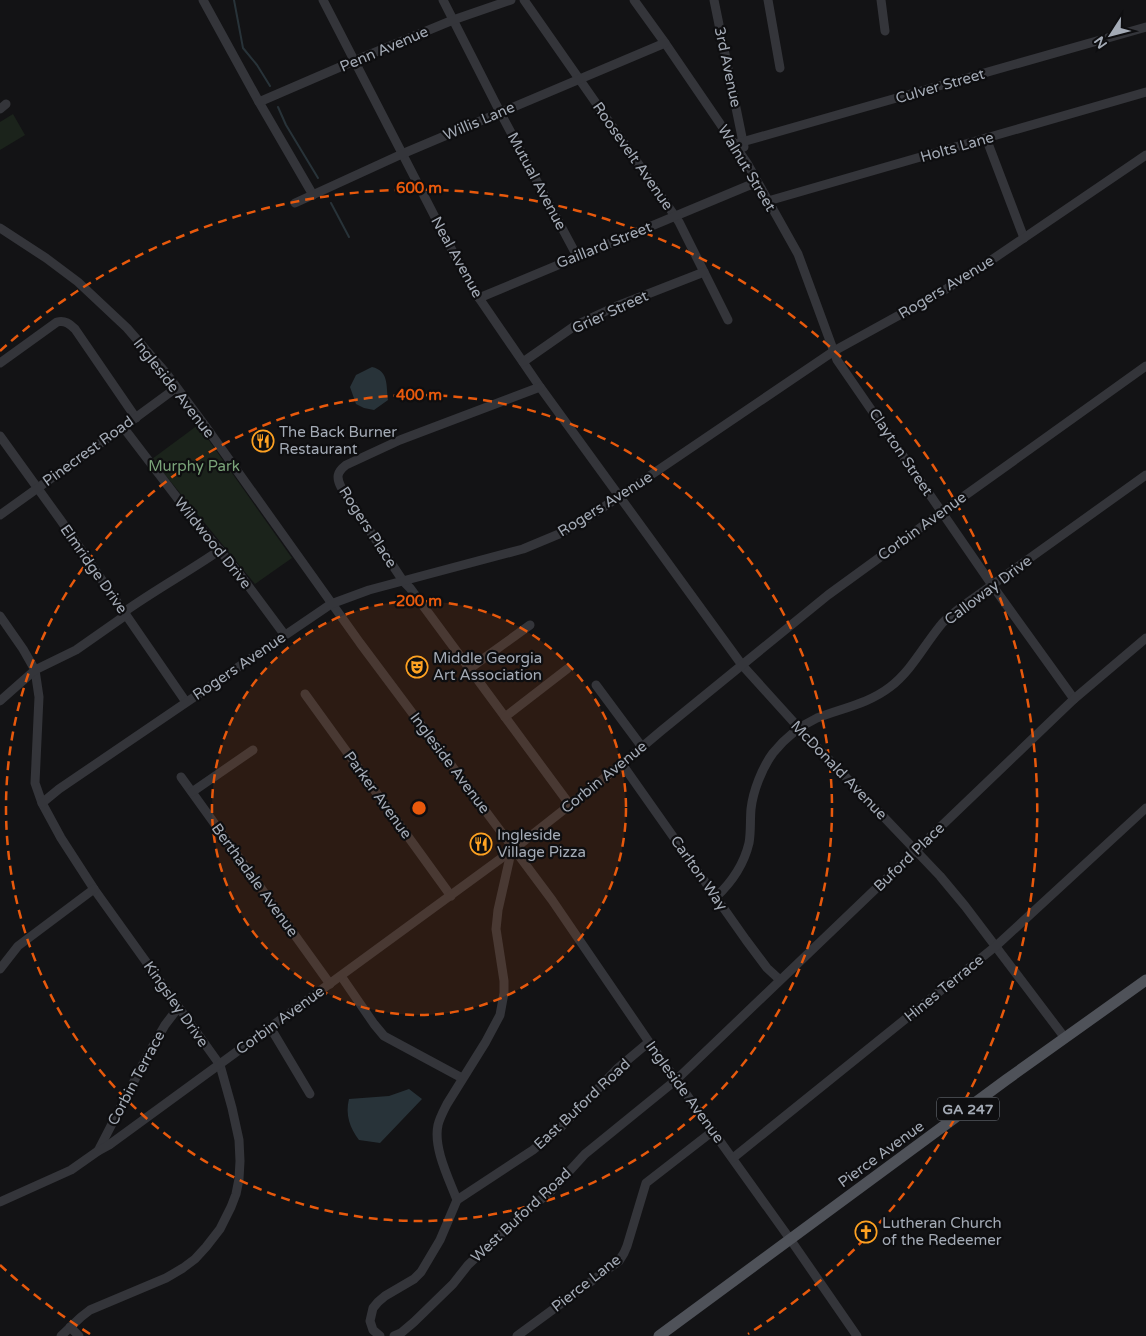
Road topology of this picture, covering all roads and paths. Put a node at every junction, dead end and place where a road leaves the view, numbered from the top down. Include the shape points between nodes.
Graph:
1 (203, 0) edge
2 (323, 0) edge
3 (443, 0) edge
4 (511, 0) edge
5 (524, 0) edge
6 (634, 0) edge
7 (714, 0) edge
8 (768, 0) edge
9 (881, 0) edge
10 (453, 20) junction
11 (1146, 27) edge
12 (885, 30) dead end
13 (666, 43) junction
14 (354, 60) junction
15 (780, 68) dead end
16 (580, 80) junction
17 (1146, 92) edge
18 (259, 102) junction
19 (500, 112) junction
20 (986, 138) junction
21 (739, 143) junction
22 (402, 154) junction
23 (1146, 155) edge
24 (747, 163) joint
25 (757, 182) junction
26 (312, 195) junction
27 (768, 201) junction
28 (294, 203) dead end
29 (675, 216) junction
30 (0, 228) edge
31 (1024, 238) junction
32 (577, 256) junction
33 (704, 272) junction
34 (479, 298) junction
35 (728, 320) dead end
36 (834, 351) junction
37 (523, 362) junction
38 (0, 363) edge
39 (1146, 366) edge
40 (540, 387) junction
41 (176, 388) junction
42 (136, 418) junction
43 (123, 427) junction
44 (0, 436) edge
45 (1146, 475) edge
46 (37, 488) junction
47 (620, 496) junction
48 (942, 512) junction
49 (0, 515) edge
50 (220, 550) junction
51 (403, 581) junction
52 (992, 585) junction
53 (331, 604) junction
54 (125, 614) junction
55 (0, 616) edge
56 (530, 625) dead end
57 (284, 634) junction
58 (1146, 638) edge
59 (742, 665) junction
60 (469, 669) junction
61 (567, 669) dead end
62 (35, 670) junction
63 (596, 686) dead end
64 (305, 694) dead end
65 (1074, 699) junction
66 (0, 701) edge
67 (186, 702) junction
68 (505, 717) junction
69 (799, 728) junction
70 (642, 747) junction
71 (253, 750) dead end
72 (622, 764) junction
73 (180, 777) dead end
74 (192, 792) junction
75 (42, 803) junction
76 (570, 805) junction
77 (1144, 813) edge
78 (514, 850) junction
79 (917, 850) junction
80 (94, 889) junction
81 (451, 896) junction
82 (716, 897) junction
83 (996, 946) junction
84 (0, 969) edge
85 (340, 976) junction
86 (780, 980) junction
87 (1146, 980) edge
88 (330, 984) junction
89 (178, 1008) junction
90 (270, 1027) junction
91 (1066, 1038) junction
92 (648, 1042) junction
93 (220, 1064) junction
94 (462, 1078) junction
95 (676, 1080) junction
96 (310, 1094) dead end
97 (712, 1131) junction
98 (98, 1151) junction
99 (733, 1158) junction
100 (457, 1200) junction
101 (0, 1202) edge
102 (790, 1239) junction
103 (70, 1327) junction
104 (61, 1336) edge
105 (79, 1336) edge
106 (380, 1336) edge
107 (394, 1336) edge
108 (516, 1336) edge
109 (659, 1336) edge
110 (857, 1336) edge

1 - 18 street
2 - 14 street, Neal Avenue
3 - 10 street, Mutual Avenue
4 - 10 street, Penn Avenue
5 - 16 street, Roosevelt Avenue
6 - 13 street, Walnut Street
7 - 21 street, 3rd Avenue
8 - 15 street
9 - 12 street
10 - 14 street, Penn Avenue
10 - 19 street, Mutual Avenue
11 - 21 street, Culver Street
13 - 16 street, Willis Lane
13 - 21 street, Walnut Street
14 - 18 street, Penn Avenue
14 - 22 street, Neal Avenue
16 - 19 street, Willis Lane
16 - 29 street, Roosevelt Avenue
17 - 20 street, Holts Lane
18 - 26 street
19 - 22 street, Willis Lane
19 - 32 street, Mutual Avenue
20 - 27 street, Holts Lane
20 - 31 street
21 - 24 street, 3rd Avenue
22 - 26 street, Willis Lane
22 - 34 street, Neal Avenue
23 - 31 street, Rogers Avenue
24 - 25 street, Walnut Street
25 - 27 street, Walnut Street
25 - 29 street, Gaillard Street
26 - 28 street, Willis Lane
27 - 36 street, Walnut Street via 798,254
29 - 32 street, Gaillard Street
29 - 33 street, Roosevelt Avenue
30 - 41 street, Ingleside Avenue via 46,258 99,301 127,328
31 - 36 street, Rogers Avenue via 942,291
32 - 34 street, Gaillard Street
33 - 35 street, Roosevelt Avenue
33 - 37 street, Grier Street via 576,325
34 - 37 street, Neal Avenue
36 - 47 street, Rogers Avenue
36 - 48 street, Clayton Street via 837,360
37 - 40 street, Neal Avenue
38 - 42 street via 57,322 64,321 75,329
39 - 48 street, Corbin Avenue
40 - 47 street, Neal Avenue
40 - 51 street, Rogers Place via 400,440 339,471 337,476 341,487
41 - 42 street, Pinecrest Road
41 - 53 street, Ingleside Avenue
42 - 43 street, Pinecrest Road
43 - 46 street, Pinecrest Road
43 - 50 street, Wildwood Drive
44 - 46 street, Elmridge Drive
45 - 52 street, Calloway Drive
46 - 49 street, Pinecrest Road
46 - 54 street, Elmridge Drive
47 - 51 street, Rogers Avenue via 560,534 536,544
47 - 59 street, McDonald Avenue
48 - 52 street, Clayton Street
48 - 59 street, Corbin Avenue via 828,595
50 - 54 street via 156,590
50 - 57 street, Wildwood Drive
51 - 53 street, Rogers Avenue
51 - 60 street, Rogers Place
52 - 65 street, Clayton Street
52 - 69 street, Calloway Drive via 941,624 911,666 890,687 869,700
53 - 57 street, Rogers Avenue
53 - 78 street, Ingleside Avenue
54 - 62 street via 76,650
54 - 67 street, Elmridge Drive
55 - 62 street, Kingsley Drive
56 - 60 street
57 - 67 street, Rogers Avenue
58 - 65 street, Buford Place
59 - 69 street, McDonald Avenue
59 - 70 street, Corbin Avenue
60 - 68 street, Rogers Place
61 - 68 street
62 - 66 street
62 - 75 street, Kingsley Drive via 38,697 35,784
63 - 70 street
64 - 81 street, Parker Avenue
65 - 79 street, Buford Place
67 - 75 street, Rogers Avenue
68 - 76 street, Rogers Place
69 - 79 street, McDonald Avenue
69 - 82 street, Calloway Drive via 772,755 759,780 752,807 749,842 741,865 728,886
70 - 72 street, Corbin Avenue
71 - 74 street
72 - 76 street, Corbin Avenue
72 - 82 street, Carlton Way
73 - 74 street, Berthadale Avenue
74 - 88 street, Berthadale Avenue
75 - 80 street, Kingsley Drive
76 - 78 street, Corbin Avenue
77 - 83 street, Hines Terrace
78 - 81 street, Corbin Avenue
78 - 92 street, Ingleside Avenue via 552,900
78 - 94 street via 496,928 504,981 501,1009 496,1023
79 - 83 street, McDonald Avenue
79 - 86 street, Buford Place
80 - 84 street via 18,946
80 - 89 street, Kingsley Drive
81 - 85 street, Corbin Avenue
82 - 86 street, Carlton Way via 767,968
83 - 91 street, McDonald Avenue
83 - 99 street, Hines Terrace
85 - 88 street, Corbin Avenue
85 - 94 street via 384,1036
86 - 95 street, Buford Place
87 - 91 main road, Pierce Avenue / GA 247
88 - 90 street, Corbin Avenue
89 - 93 street, Kingsley Drive
89 - 98 street, Corbin Terrace via 146,1058
90 - 93 street, Corbin Avenue
90 - 96 street
91 - 102 main road, Pierce Avenue / GA 247
92 - 95 street, Ingleside Avenue
92 - 100 street, East Buford Road via 560,1128 533,1150
93 - 98 street, Corbin Avenue
93 - 103 street, Kingsley Drive via 238,1133 240,1161 236,1194 220,1229 195,1259 183,1268 90,1310
94 - 100 street via 442,1113 437,1138
95 - 97 street, Ingleside Avenue
95 - 107 street, West Buford Road via 585,1154 553,1189 488,1245 414,1322
97 - 99 street, Ingleside Avenue
97 - 108 street, Pierce Lane via 646,1183 627,1246 619,1261
98 - 101 street, Corbin Avenue via 71,1170
99 - 102 street, Ingleside Avenue
100 - 106 street via 440,1240 421,1272 373,1308 370,1321
102 - 109 main road, Pierce Avenue / GA 247
102 - 110 street, Ingleside Avenue
103 - 104 street, Kingsley Drive
103 - 105 street

